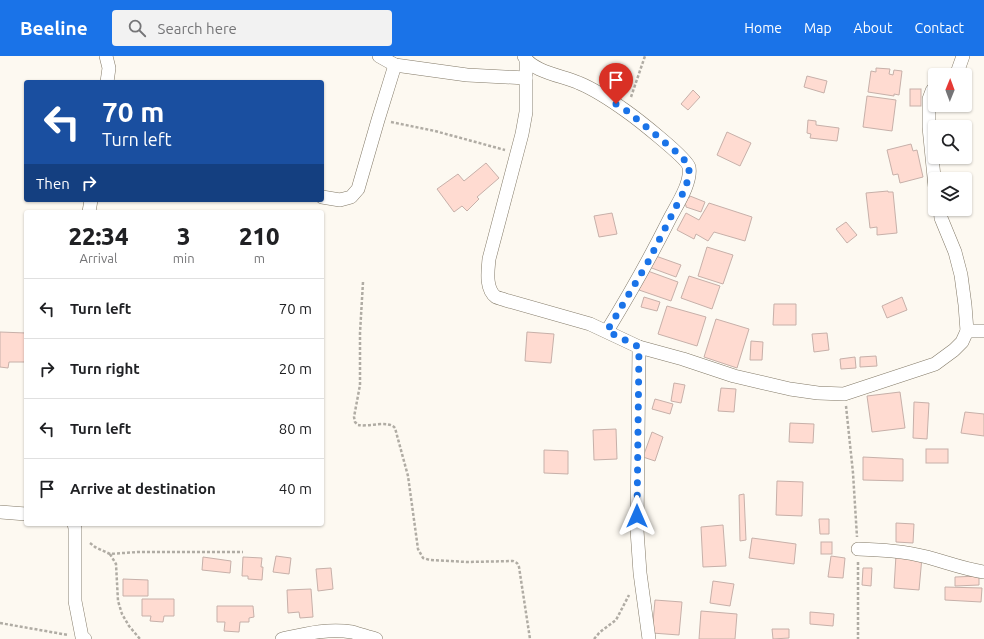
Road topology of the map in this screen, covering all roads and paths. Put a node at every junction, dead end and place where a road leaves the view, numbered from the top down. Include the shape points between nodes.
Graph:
1 (106, 56) edge
2 (379, 56) edge
3 (645, 56) edge
4 (963, 56) edge
5 (525, 59) edge
6 (395, 65) junction
7 (959, 68) edge
8 (526, 78) junction
9 (107, 80) edge
10 (627, 111) junction
11 (929, 112) edge
12 (378, 120) junction
13 (517, 153) junction
14 (934, 172) edge
15 (324, 198) edge
16 (941, 216) edge
17 (363, 282) dead end
18 (607, 331) junction
19 (967, 331) junction
20 (984, 331) edge
21 (639, 347) junction
22 (844, 394) junction
23 (0, 512) edge
24 (24, 514) edge
25 (74, 526) edge
26 (88, 541) dead end
27 (858, 549) junction
28 (243, 552) dead end
29 (110, 554) junction
30 (984, 572) edge
31 (629, 593) dead end
32 (0, 623) edge
33 (84, 638) edge
34 (140, 639) edge
35 (282, 639) edge
36 (376, 639) edge
37 (530, 639) edge
38 (594, 639) edge
39 (649, 639) edge
40 (858, 639) edge

1 - 9 street via 109,68
2 - 6 street
3 - 10 path
4 - 7 street
5 - 8 street
5 - 10 street via 538,69 580,84
6 - 8 street via 467,75
6 - 12 street
8 - 13 street via 526,112
10 - 18 street via 680,155 689,165 689,177 648,262
11 - 14 street
12 - 13 path via 435,131
12 - 15 street via 358,188 351,197 340,200
13 - 18 street via 490,259 490,290 505,300 563,315
16 - 19 street via 961,276
17 - 37 path via 360,385 355,422 364,426 389,424 395,428 408,476 418,549 423,558 517,563
18 - 21 street
19 - 20 street
19 - 22 street via 962,342 935,364
21 - 22 street via 734,376 790,389
21 - 39 street via 637,530
22 - 27 path
23 - 24 street
25 - 33 street via 75,601
26 - 29 path
27 - 30 street via 906,552
27 - 40 path
28 - 29 path
29 - 34 path via 116,564 118,601 122,614
31 - 38 path via 616,620
32 - 33 path
35 - 36 street via 337,631 352,632

